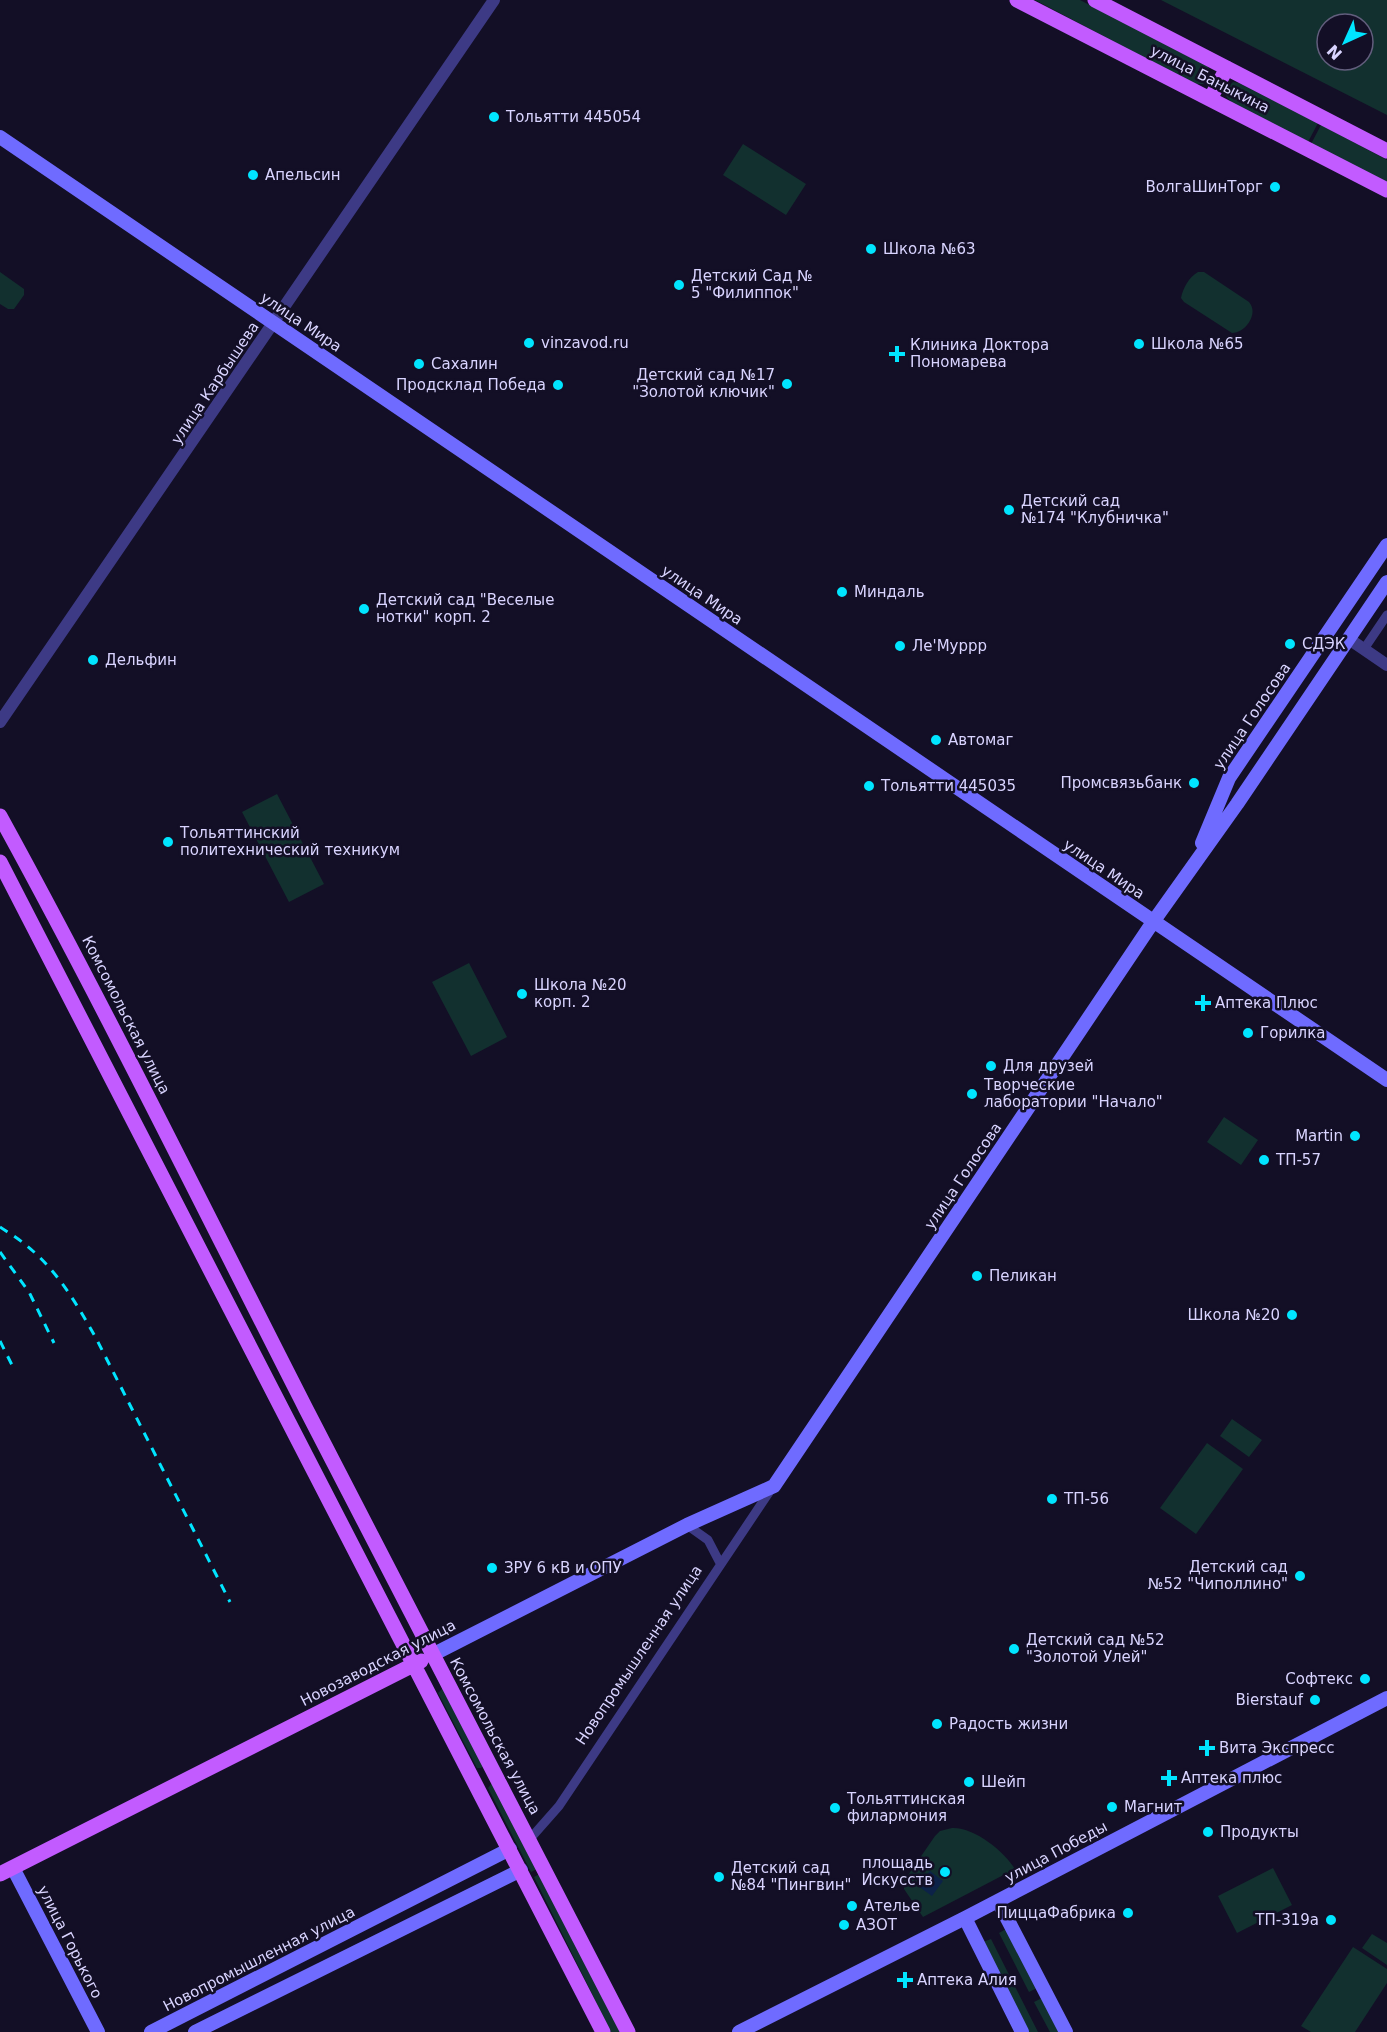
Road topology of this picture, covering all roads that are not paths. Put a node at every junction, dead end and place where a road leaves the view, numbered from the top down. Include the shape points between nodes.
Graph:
1 (494, 0) edge
2 (1017, 0) edge
3 (1095, 0) edge
4 (1227, 68) junction
5 (1210, 99) junction
6 (0, 137) edge
7 (1387, 151) edge
8 (1387, 190) edge
9 (273, 323) junction
10 (1387, 546) edge
11 (1387, 582) edge
12 (1387, 615) edge
13 (1349, 639) junction
14 (1364, 650) junction
15 (1387, 665) edge
16 (0, 722) edge
17 (1229, 778) junction
18 (1246, 790) junction
19 (0, 816) edge
20 (0, 862) edge
21 (1180, 884) junction
22 (1153, 922) junction
23 (1387, 1080) edge
24 (216, 1232) junction
25 (195, 1243) junction
26 (298, 1393) junction
27 (278, 1403) junction
28 (774, 1486) junction
29 (687, 1525) junction
30 (720, 1563) junction
31 (432, 1655) junction
32 (413, 1665) junction
33 (1387, 1698) edge
34 (493, 1771) junction
35 (474, 1781) junction
36 (530, 1840) junction
37 (510, 1849) junction
38 (521, 1870) junction
39 (6, 1871) edge
40 (998, 1901) junction
41 (965, 1918) junction
42 (98, 2032) edge
43 (151, 2032) edge
44 (195, 2032) edge
45 (603, 2032) edge
46 (628, 2032) edge
47 (740, 2032) edge
48 (1022, 2032) edge
49 (1066, 2032) edge

1 - 9 street, улица Карбышева
2 - 5 main road, улица Баныкина
3 - 4 main road, улица Баныкина
4 - 5 main road
4 - 7 main road, улица Баныкина
5 - 8 main road, улица Баныкина
6 - 9 main road, улица Мира
9 - 16 street, улица Карбышева
9 - 22 main road, улица Мира
10 - 17 main road, улица Голосова
11 - 13 main road, улица Голосова
12 - 14 street
13 - 14 street
13 - 18 main road, улица Голосова
14 - 15 street
17 - 18 main road via 1232,787
17 - 21 main road, улица Голосова
18 - 21 main road, улица Голосова
19 - 24 main road, Комсомольская улица
20 - 25 main road
21 - 22 main road, улица Голосова
22 - 23 main road, улица Мира
22 - 28 main road, улица Голосова
24 - 25 main road
24 - 26 main road, Комсомольская улица
25 - 27 main road
26 - 27 main road
26 - 31 main road, Комсомольская улица
27 - 32 main road
28 - 29 main road, Новозаводская улица
28 - 30 street, Новопромышленная улица
29 - 30 street via 708,1540
29 - 31 main road, Новозаводская улица
30 - 36 street, Новопромышленная улица via 559,1806
31 - 32 main road, Новозаводская улица
31 - 34 main road, Комсомольская улица
32 - 35 main road
32 - 39 main road, Новозаводская улица
33 - 40 main road, улица Победы
34 - 35 main road
34 - 36 main road, Комсомольская улица
35 - 37 main road
36 - 46 main road, Комсомольская улица
37 - 38 main road
37 - 43 main road, Новопромышленная улица
38 - 44 main road
38 - 45 main road
39 - 42 main road, улица Горького
40 - 41 main road, улица Победы
40 - 49 main road
41 - 47 main road, улица Победы
41 - 48 main road

